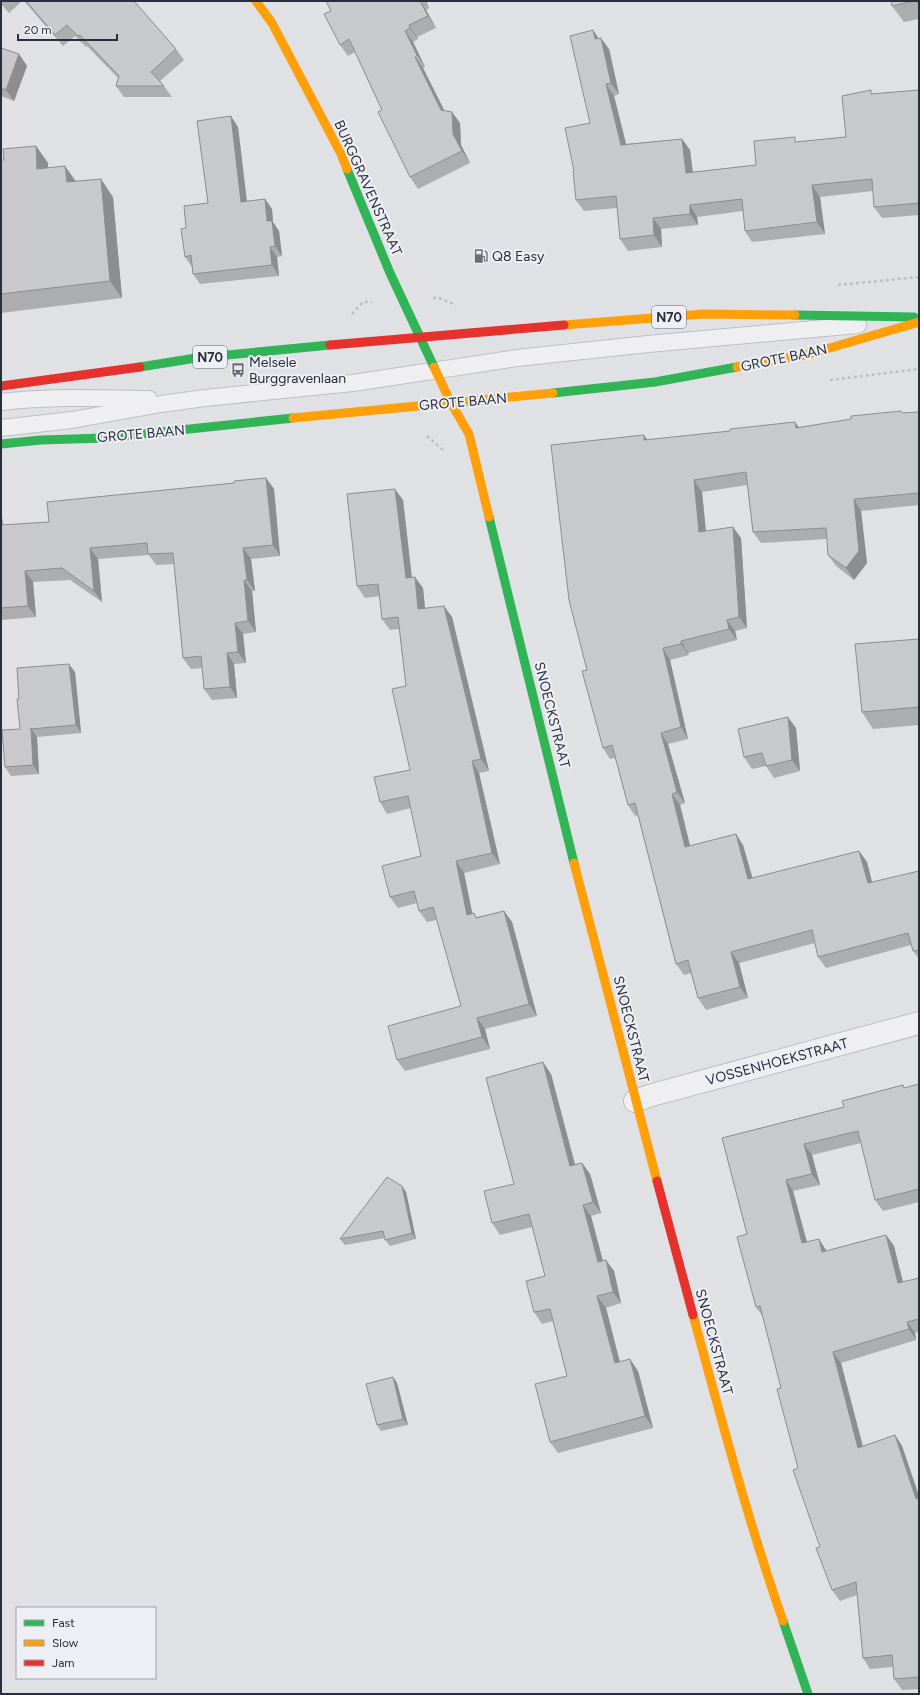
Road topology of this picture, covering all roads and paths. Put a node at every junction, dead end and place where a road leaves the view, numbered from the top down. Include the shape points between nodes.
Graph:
1 (256, 1) edge
2 (363, 302) dead end
3 (350, 316) dead end
4 (919, 320) edge
5 (420, 338) junction
6 (436, 369) junction
7 (1, 386) edge
8 (205, 398) junction
9 (1, 402) edge
10 (451, 403) junction
11 (1, 428) edge
12 (1, 444) edge
13 (919, 1023) edge
14 (635, 1101) junction
15 (808, 1694) edge

1 - 5 main road, BURGGRAVENSTRAAT via 272,23 341,154
2 - 3 path
4 - 5 main road, N70 via 812,315 704,314
4 - 6 lane, GROTE BAAN via 610,348
4 - 10 main road, GROTE BAAN via 809,354 655,382
5 - 6 main road, BURGGRAVENSTRAAT
5 - 7 main road, N70 via 196,358
6 - 8 lane, GROTE BAAN via 353,383
6 - 10 main road, SNOECKSTRAAT
8 - 9 lane, GROTE BAAN via 161,400 71,397
8 - 11 lane, GROTE BAAN via 72,420
10 - 12 main road, GROTE BAAN via 104,438
10 - 14 main road, SNOECKSTRAAT via 469,434 536,713
13 - 14 street, VOSSENHOEKSTRAAT
14 - 15 main road, SNOECKSTRAAT via 733,1464 761,1559

